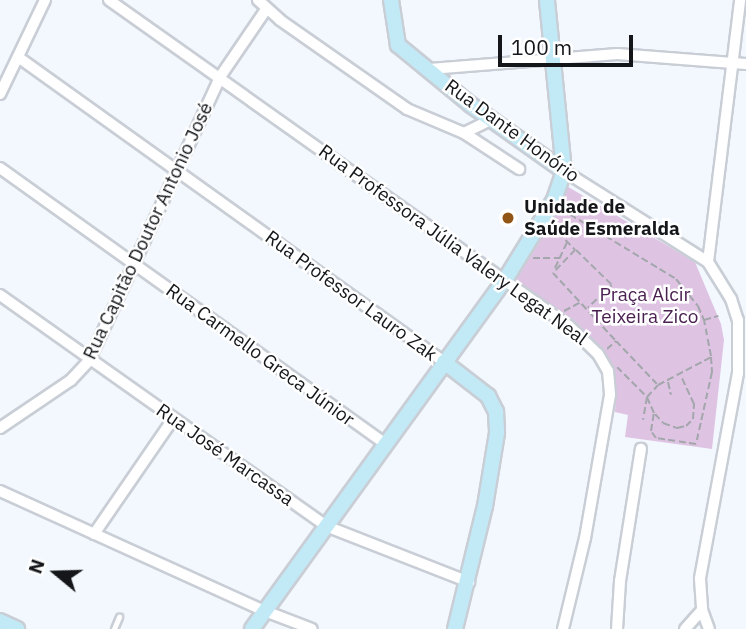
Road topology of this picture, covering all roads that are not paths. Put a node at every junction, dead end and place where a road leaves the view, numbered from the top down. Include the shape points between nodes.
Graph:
1 (45, 0) edge
2 (109, 0) edge
3 (391, 0) edge
4 (547, 0) edge
5 (740, 0) edge
6 (262, 4) edge
7 (18, 57) junction
8 (552, 60) junction
9 (733, 62) junction
10 (746, 64) edge
11 (430, 69) junction
12 (220, 77) junction
13 (0, 94) edge
14 (489, 122) junction
15 (464, 133) junction
16 (0, 168) edge
17 (519, 169) dead end
18 (177, 171) junction
19 (564, 172) junction
20 (708, 262) junction
21 (134, 265) junction
22 (505, 280) junction
23 (0, 295) edge
24 (742, 320) edge
25 (89, 361) junction
26 (444, 362) junction
27 (173, 419) junction
28 (0, 428) edge
29 (385, 444) junction
30 (641, 449) dead end
31 (0, 491) edge
32 (326, 526) junction
33 (94, 534) junction
34 (469, 582) junction
35 (702, 610) junction
36 (265, 611) junction
37 (119, 617) dead end
38 (0, 621) edge
39 (565, 627) edge
40 (17, 629) edge
41 (114, 629) edge
42 (252, 629) edge
43 (312, 629) edge
44 (455, 629) edge
45 (617, 629) edge
46 (685, 629) edge
47 (709, 629) edge

1 - 7 street
2 - 12 street, Rua Professora Júlia Valery Legat Neal
3 - 11 street, Rua Dante Honório via 398,45
4 - 8 street
5 - 9 street
6 - 12 street, Rua Capitão Doutor Antonio José
6 - 15 street via 407,109
7 - 13 street
7 - 18 street, Rua Professor Lauro Zak
8 - 9 street via 617,54
8 - 11 street
8 - 19 street
9 - 10 street
9 - 20 street
11 - 14 street, Rua Dante Honório
12 - 18 street, Rua Capitão Doutor Antonio José
12 - 22 street, Rua Professora Júlia Valery Legat Neal
14 - 15 street
14 - 19 street, Rua Dante Honório
15 - 17 street
16 - 21 street, Rua Carmello Greca Júnior
18 - 21 street, Rua Capitão Doutor Antonio José
18 - 26 street, Rua Professor Lauro Zak
19 - 20 street, Rua Dante Honório
19 - 22 street via 554,200
20 - 24 street, Rua Dante Honório
21 - 25 street, Rua Capitão Doutor Antonio José
21 - 29 street, Rua Carmello Greca Júnior
22 - 26 street
22 - 39 street, Rua Professora Júlia Valery Legat Neal via 585,339 608,371 610,395
23 - 25 street, Rua José Marcassa
24 - 35 street, Rua Dante Honório via 738,373 703,558
25 - 27 street, Rua José Marcassa
25 - 28 street, Rua Capitão Doutor Antonio José via 71,380
26 - 29 street
26 - 34 street, Rua Professor Lauro Zak via 488,396 496,412 494,454
27 - 32 street, Rua José Marcassa
27 - 33 street
29 - 32 street
30 - 45 street
31 - 33 street
32 - 34 street, Rua José Marcassa
32 - 36 street
33 - 36 street
34 - 44 street, Rua Professor Lauro Zak
35 - 46 street
35 - 47 street, Rua Dante Honório
36 - 42 street
36 - 43 street
37 - 41 lane
38 - 40 street

